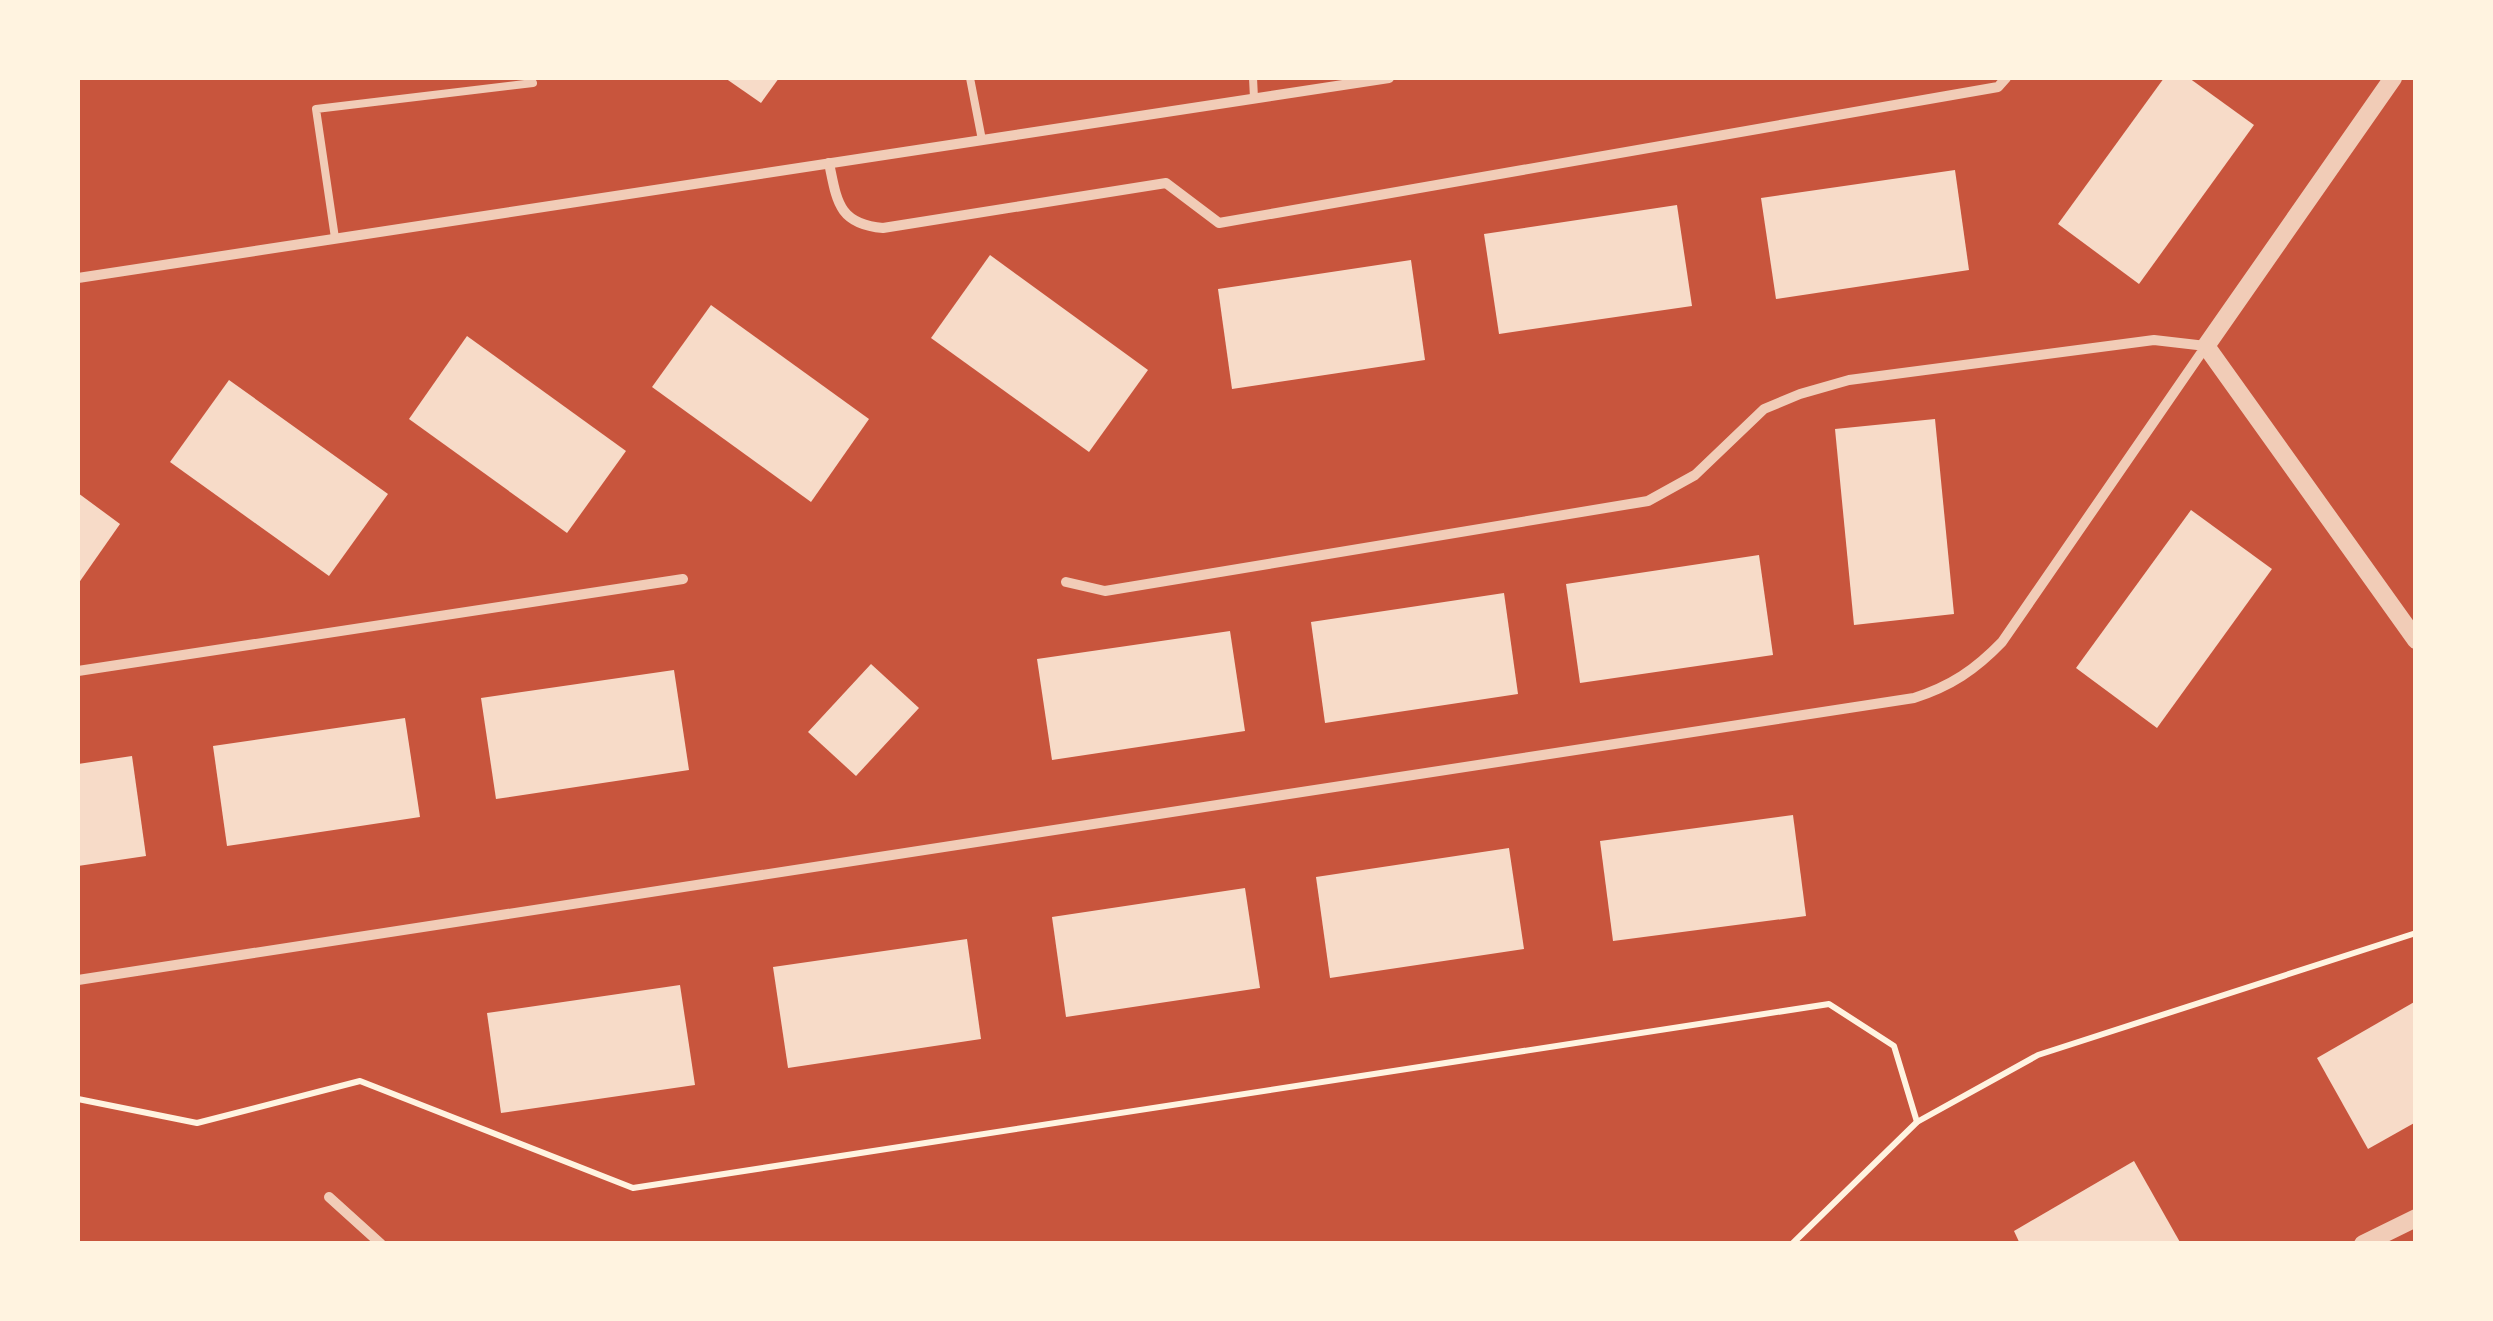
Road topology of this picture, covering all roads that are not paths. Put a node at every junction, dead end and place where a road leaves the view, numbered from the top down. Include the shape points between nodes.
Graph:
1 (970, 78) edge
2 (1253, 78) edge
3 (1389, 78) edge
4 (2006, 78) edge
5 (2393, 78) edge
6 (533, 83) dead end
7 (1254, 98) junction
8 (982, 140) junction
9 (829, 163) junction
10 (334, 238) junction
11 (78, 278) edge
12 (2206, 346) junction
13 (682, 579) dead end
14 (1066, 582) dead end
15 (2416, 640) edge
16 (78, 672) edge
17 (78, 980) edge
18 (329, 1197) dead end
19 (2416, 1218) edge
20 (381, 1244) edge
21 (2364, 1244) edge

1 - 8 lane
2 - 7 lane
3 - 7 street
4 - 9 street via 1998,87 1219,223 1166,183 862,226 837,200
5 - 12 street
6 - 10 lane via 316,109
7 - 8 street
8 - 9 street
9 - 10 street
10 - 11 street
12 - 14 street via 2154,340 1849,380 1764,410 1695,475 1648,501 1106,592
12 - 15 street
12 - 17 street via 2002,642 1976,669 1914,698
13 - 16 street
18 - 20 street
19 - 21 street

